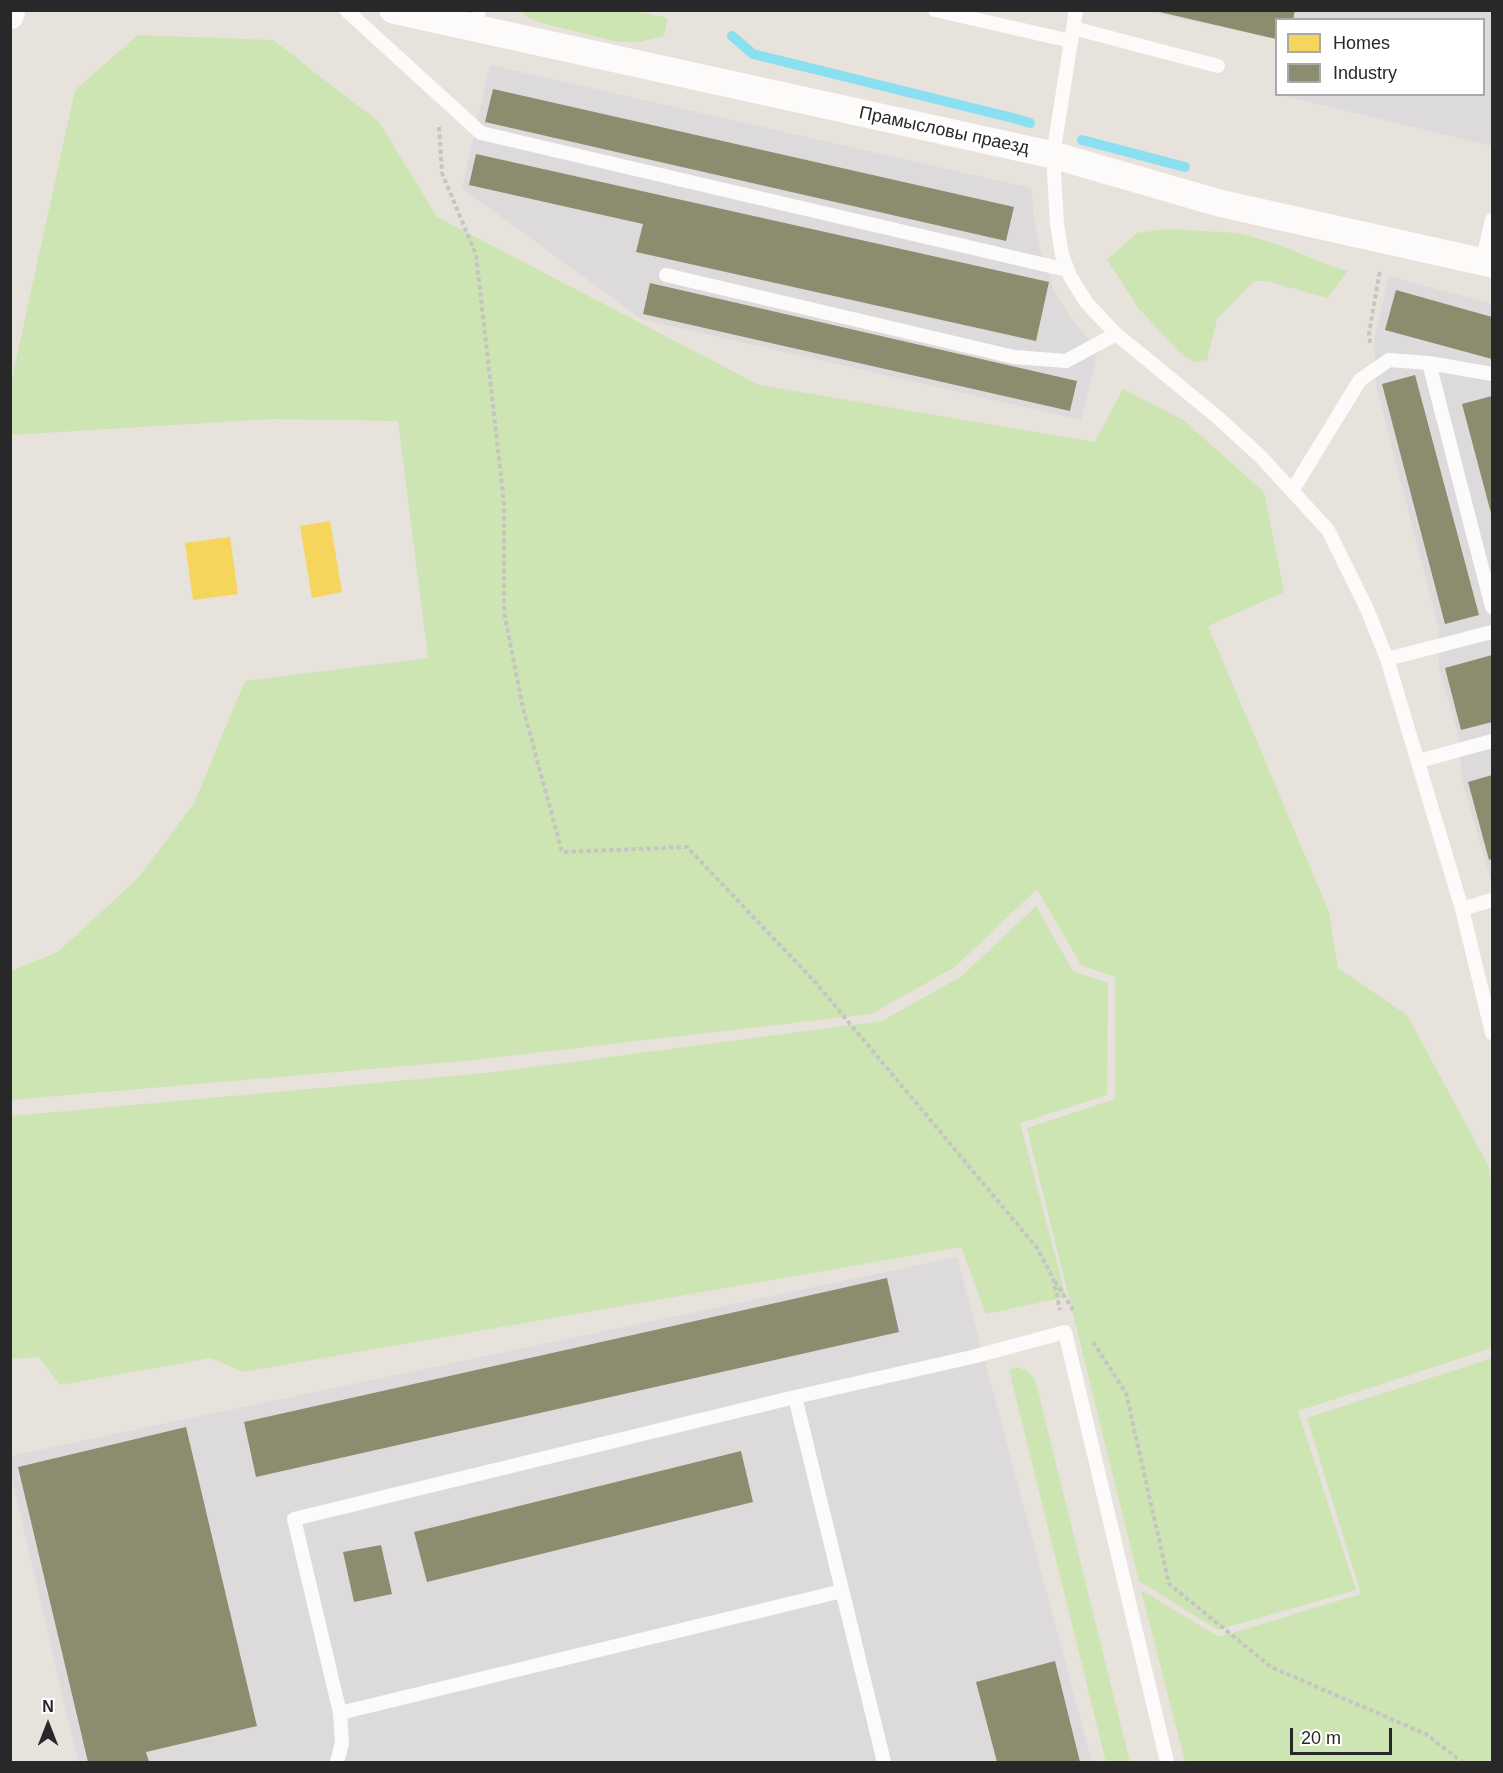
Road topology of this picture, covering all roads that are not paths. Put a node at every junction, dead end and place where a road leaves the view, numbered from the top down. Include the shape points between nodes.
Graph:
1 (12, 10) edge
2 (346, 10) edge
3 (393, 10) edge
4 (934, 10) edge
5 (1076, 10) edge
6 (10, 16) edge
7 (477, 20) edge
8 (1072, 35) junction
9 (1218, 66) dead end
10 (1053, 155) junction
11 (1492, 220) edge
12 (1487, 263) edge
13 (1067, 270) junction
14 (666, 275) dead end
15 (1116, 334) junction
16 (1429, 363) junction
17 (1492, 374) edge
18 (1292, 491) junction
19 (1492, 608) edge
20 (1492, 632) edge
21 (1387, 659) junction
22 (1492, 741) edge
23 (1419, 761) junction
24 (1492, 900) edge
25 (1462, 909) junction
26 (1492, 1033) edge
27 (795, 1397) junction
28 (842, 1591) junction
29 (340, 1713) junction
30 (337, 1762) edge
31 (884, 1762) edge
32 (1167, 1762) edge

1 - 6 street
2 - 13 lane via 482,134
3 - 7 street, Прамысловы праезд
4 - 8 lane
5 - 8 lane
7 - 10 street, Прамысловы праезд
8 - 9 lane
8 - 10 lane
10 - 12 street, Прамысловы праезд via 1219,204
10 - 13 lane via 1057,224
11 - 12 lane
13 - 15 lane via 1086,302
14 - 15 lane via 1014,357 1066,361
15 - 18 lane via 1215,415
16 - 17 lane
16 - 18 lane via 1389,360 1360,380
16 - 19 lane
18 - 21 lane via 1328,530
20 - 21 lane
21 - 23 lane
22 - 23 lane
23 - 25 lane
24 - 25 lane
25 - 26 lane
27 - 28 lane
27 - 29 lane via 294,1519
27 - 32 lane via 1065,1332
28 - 29 lane
28 - 31 lane
29 - 30 lane via 342,1743

